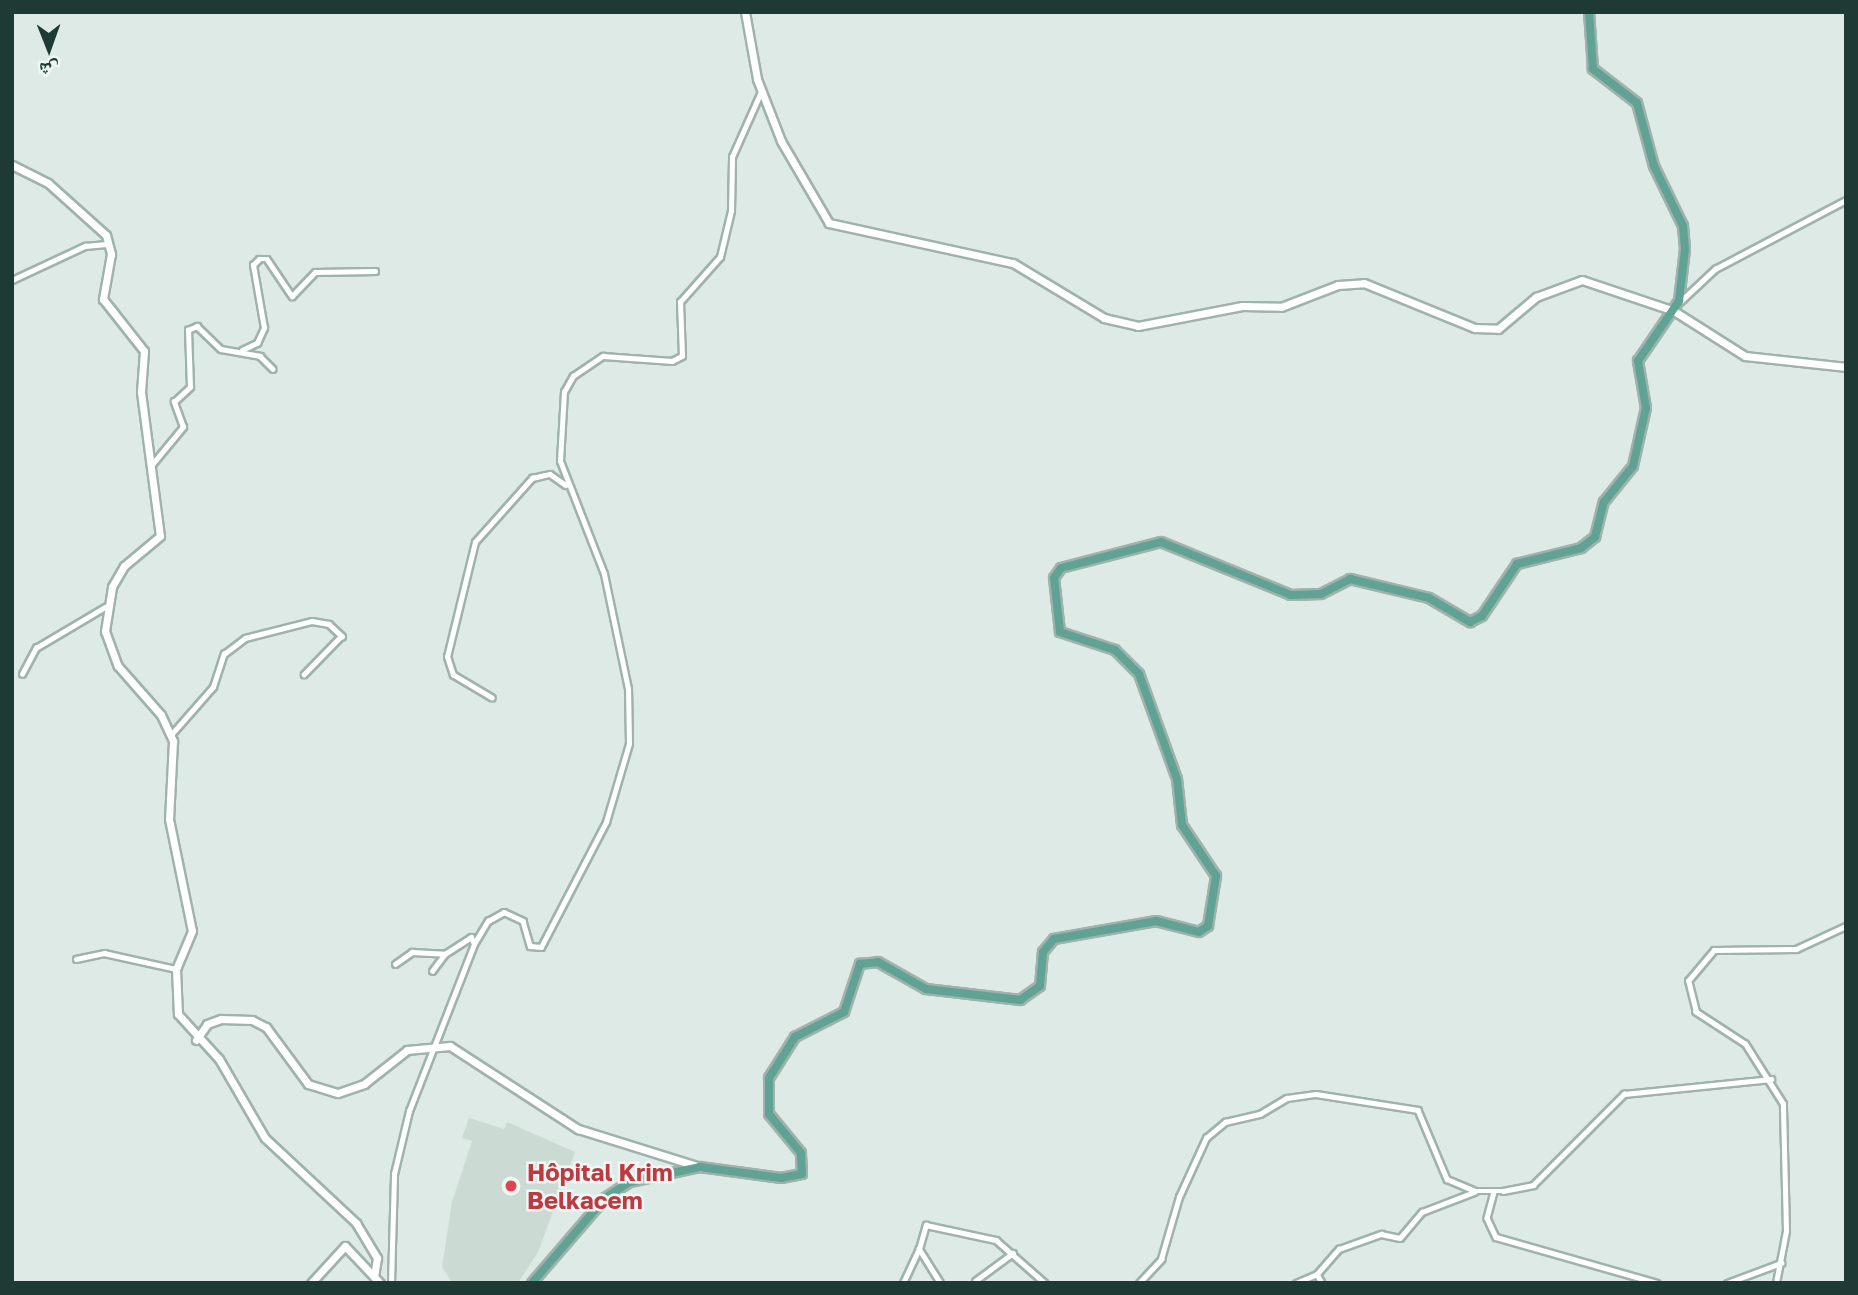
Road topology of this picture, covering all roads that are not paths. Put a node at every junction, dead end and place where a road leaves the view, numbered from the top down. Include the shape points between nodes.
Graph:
1 (744, 12) edge
2 (1589, 12) edge
3 (762, 90) junction
4 (12, 164) edge
5 (1846, 200) edge
6 (110, 243) junction
7 (375, 271) dead end
8 (12, 280) edge
9 (1675, 309) junction
10 (242, 351) junction
11 (1846, 367) edge
12 (273, 369) dead end
13 (149, 468) junction
14 (567, 486) junction
15 (105, 607) junction
16 (22, 674) dead end
17 (304, 675) dead end
18 (492, 698) dead end
19 (170, 736) junction
20 (1846, 926) edge
21 (474, 944) junction
22 (445, 954) junction
23 (76, 959) dead end
24 (395, 964) dead end
25 (176, 969) junction
26 (432, 971) dead end
27 (196, 1040) junction
28 (433, 1045) junction
29 (1771, 1079) junction
30 (700, 1167) junction
31 (1475, 1191) junction
32 (1494, 1192) junction
33 (919, 1249) junction
34 (1013, 1253) junction
35 (1782, 1263) junction
36 (1317, 1274) junction
37 (377, 1280) edge
38 (975, 1281) dead end
39 (311, 1283) edge
40 (391, 1283) edge
41 (532, 1283) edge
42 (903, 1283) edge
43 (940, 1283) edge
44 (1045, 1283) edge
45 (1139, 1283) edge
46 (1296, 1283) edge
47 (1322, 1283) edge
48 (1657, 1283) edge
49 (1727, 1283) edge
50 (1776, 1283) edge

1 - 3 street
2 - 9 main road via 1593,69 1637,103 1650,155 1683,226
3 - 9 street via 804,188 829,223 1013,263 1104,318 1138,326 1242,306 1280,307 1338,285 1364,283 1475,328 1498,329 1536,297 1582,280
3 - 14 street via 732,157 731,211 720,257 680,302 682,356 672,361 603,356 573,376 557,430
4 - 6 street via 92,218
5 - 9 street via 1715,269
6 - 8 street via 85,246
6 - 13 street via 103,299 144,351
7 - 10 street via 315,272 292,296 267,259 259,259 253,265 264,328 257,343
9 - 11 street via 1745,356
9 - 30 main road via 1641,352 1646,408 1633,466 1604,502 1595,537 1581,548 1517,564 1476,620 1461,620 1429,598 1350,579 1321,594 1291,595 1161,542 1061,568 1054,578 1060,632 1115,650 1139,674 1177,779 1182,825 1216,876 1216,911 1208,926 1199,932 1156,922 1055,939 1043,953 1040,986 1020,1000 926,989 878,962 860,964 844,1012 795,1037 769,1078 769,1114 801,1153 802,1174 781,1178
10 - 12 street via 260,356
10 - 13 street via 221,349 197,326 188,330 190,387 174,402 183,427
13 - 15 street via 160,536 124,566
14 - 18 street via 550,474 532,478 475,542 447,657 453,676
14 - 21 street via 604,574 628,688 629,744 606,822 541,947 530,946 523,921 504,912 488,921
15 - 16 street via 36,648
15 - 19 street via 111,653
17 - 19 street via 342,636 329,624 312,621 245,638 224,654 213,687
19 - 25 street via 169,820 192,931
20 - 29 street via 1796,949 1714,950 1688,981 1696,1012 1745,1044
21 - 22 street via 471,937
21 - 28 street
22 - 24 street via 412,952
22 - 26 street
23 - 25 street via 104,953
25 - 27 street via 178,1014
27 - 28 street via 214,1022 252,1020 266,1027 308,1084 338,1094 364,1084 407,1050
27 - 37 street via 219,1059 265,1138 356,1223 377,1258
28 - 30 street via 464,1051 578,1129
28 - 40 street via 394,1174
29 - 32 street via 1624,1094 1533,1185
29 - 35 street via 1783,1104
30 - 41 main road via 617,1189 583,1230 548,1257
31 - 32 street
31 - 36 street via 1422,1212 1400,1238 1381,1234 1339,1250
31 - 45 street via 1439,1170 1431,1129 1418,1110 1316,1094 1287,1098 1225,1122 1206,1138 1179,1197 1161,1259
32 - 48 street via 1487,1218 1496,1237
33 - 34 street via 922,1228 934,1224 996,1240
33 - 42 street
33 - 43 street
34 - 38 street
34 - 44 street
35 - 49 street
35 - 50 street
36 - 46 street
36 - 47 street
37 - 39 street via 345,1246

